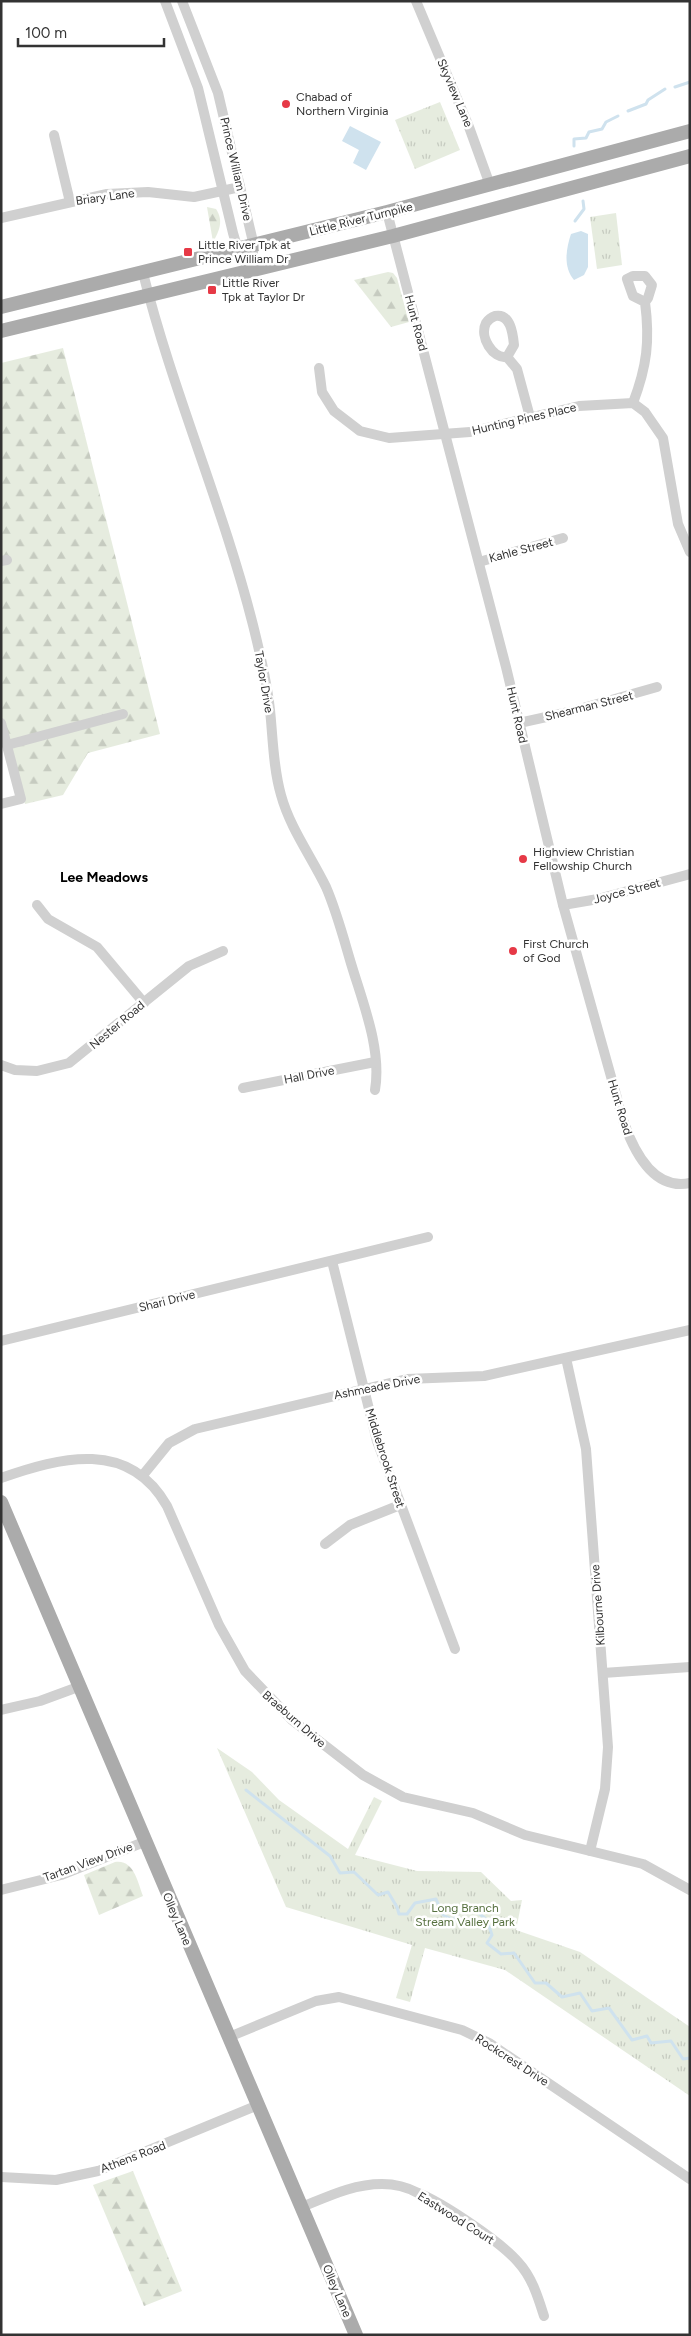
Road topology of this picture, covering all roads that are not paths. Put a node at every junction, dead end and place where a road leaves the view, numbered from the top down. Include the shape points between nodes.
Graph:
1 (165, 1) edge
2 (182, 1) edge
3 (416, 1) edge
4 (690, 131) edge
5 (54, 135) dead end
6 (690, 156) edge
7 (490, 185) junction
8 (240, 187) junction
9 (224, 192) junction
10 (70, 202) junction
11 (386, 212) junction
12 (1, 218) edge
13 (393, 236) junction
14 (254, 246) junction
15 (238, 250) junction
16 (250, 270) junction
17 (144, 273) junction
18 (149, 297) junction
19 (645, 302) dead end
20 (1, 307) edge
21 (1, 331) edge
22 (507, 357) dead end
23 (319, 368) dead end
24 (633, 403) junction
25 (530, 417) junction
26 (446, 434) junction
27 (563, 538) dead end
28 (690, 552) edge
29 (479, 562) junction
30 (658, 687) dead end
31 (123, 714) dead end
32 (1, 723) edge
33 (519, 723) junction
34 (7, 745) junction
35 (1, 804) edge
36 (690, 874) edge
37 (37, 905) dead end
38 (563, 905) junction
39 (223, 950) dead end
40 (144, 1003) junction
41 (375, 1062) junction
42 (1, 1066) edge
43 (243, 1088) dead end
44 (375, 1090) dead end
45 (690, 1183) edge
46 (428, 1238) dead end
47 (332, 1261) junction
48 (690, 1330) edge
49 (1, 1341) edge
50 (566, 1358) junction
51 (363, 1388) junction
52 (143, 1475) junction
53 (1, 1478) edge
54 (1, 1502) edge
55 (400, 1505) junction
56 (325, 1544) dead end
57 (455, 1649) dead end
58 (690, 1667) edge
59 (603, 1673) junction
60 (78, 1687) junction
61 (1, 1710) edge
62 (144, 1842) junction
63 (590, 1851) junction
64 (1, 1890) edge
65 (690, 1890) edge
66 (229, 2037) junction
67 (258, 2105) junction
68 (1, 2177) edge
69 (690, 2179) edge
70 (302, 2207) junction
71 (544, 2316) dead end
72 (356, 2335) edge

1 - 9 street, Prince William Drive via 198,88
2 - 8 street, Prince William Drive via 218,93
3 - 7 street, Skyview Lane
4 - 7 main road, Little River Turnpike
5 - 10 street
6 - 13 main road, Little River Turnpike
7 - 11 main road, Little River Turnpike
8 - 9 street, Briary Lane
8 - 14 street, Prince William Drive
9 - 10 street, Briary Lane via 194,197 126,192
9 - 15 street, Prince William Drive
10 - 12 street, Briary Lane
11 - 13 street, Hunt Road
11 - 14 main road, Little River Turnpike
13 - 16 main road, Little River Turnpike
13 - 26 street, Hunt Road
14 - 15 main road, Little River Turnpike
14 - 16 street, Prince William Drive
15 - 16 street, Prince William Drive
15 - 17 main road, Little River Turnpike
16 - 18 main road, Little River Turnpike
17 - 18 street, Taylor Drive
17 - 20 main road, Little River Turnpike
18 - 21 main road, Little River Turnpike
18 - 41 street, Taylor Drive via 253,625 270,708 281,794 290,820 326,888 339,922 361,996
19 - 24 street via 647,361
22 - 25 street via 517,369
23 - 26 street, Hunting Pines Place via 322,392 329,404 343,420 360,431 389,438
24 - 25 street, Hunting Pines Place via 579,406
24 - 28 street via 663,438 678,524
25 - 26 street, Hunting Pines Place via 470,432
26 - 29 street, Hunt Road
27 - 29 street, Kahle Street
29 - 33 street, Hunt Road
30 - 33 street, Shearman Street
31 - 34 street
32 - 34 street
33 - 38 street, Hunt Road
34 - 35 street via 21,799
36 - 38 street, Joyce Street
37 - 40 street via 48,919 97,947
38 - 45 street, Hunt Road via 631,1142 641,1161 659,1177 676,1184
39 - 40 street, Nester Road via 189,966
40 - 42 street, Nester Road via 69,1063 37,1071
41 - 43 street, Hall Drive
41 - 44 street, Taylor Drive
46 - 47 street, Shari Drive
47 - 49 street, Shari Drive
47 - 51 street, Middlebrook Street
48 - 50 street, Ashmeade Drive
50 - 51 street, Ashmeade Drive via 484,1376 407,1379
50 - 59 street, Kilbourne Drive via 586,1449
51 - 52 street, Ashmeade Drive via 188,1432 169,1443
51 - 55 street, Middlebrook Street via 372,1426
52 - 53 street, Braeburn Drive via 110,1460 84,1458
52 - 63 street, Braeburn Drive via 167,1506 234,1653 258,1687 292,1720 362,1775 392,1792 417,1801 473,1812 525,1835
54 - 60 main road, Olley Lane
55 - 56 street via 350,1524
55 - 57 street, Middlebrook Street
58 - 59 street
59 - 63 street, Kilbourne Drive via 607,1769
60 - 61 street via 40,1701
60 - 62 main road, Olley Lane
62 - 64 street, Tartan View Drive via 62,1875
62 - 66 main road, Olley Lane
63 - 65 street, Braeburn Drive via 643,1864
66 - 67 main road, Olley Lane
66 - 69 street, Rockcrest Drive via 316,2001 340,1997 462,2030 489,2043
67 - 68 street, Athens Road via 98,2171 56,2180
67 - 70 main road, Olley Lane
70 - 71 street, Eastwood Court via 341,2191 368,2185 394,2185 418,2192 514,2257 527,2273
70 - 72 main road, Olley Lane

